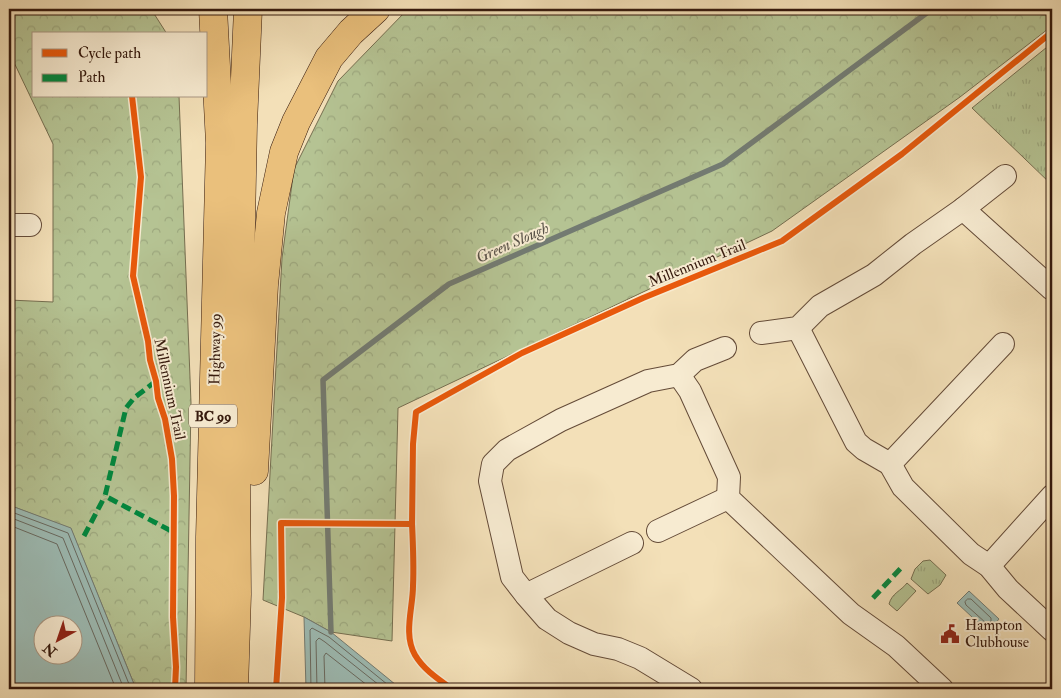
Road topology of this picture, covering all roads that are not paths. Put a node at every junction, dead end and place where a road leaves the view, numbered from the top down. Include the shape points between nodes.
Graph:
1 (213, 9) edge
2 (227, 9) edge
3 (248, 9) edge
4 (376, 9) edge
5 (220, 143) junction
6 (1005, 176) dead end
7 (963, 209) junction
8 (1052, 289) edge
9 (798, 328) junction
10 (761, 333) dead end
11 (1003, 344) dead end
12 (725, 348) dead end
13 (679, 375) junction
14 (890, 464) junction
15 (1052, 496) edge
16 (728, 498) junction
17 (658, 531) dead end
18 (632, 543) dead end
19 (237, 546) junction
20 (989, 566) junction
21 (526, 595) junction
22 (1052, 630) edge
23 (209, 689) edge
24 (234, 689) edge
25 (691, 689) edge
26 (942, 689) edge

1 - 5 highway, Highway 99 / BC 99
2 - 5 highway
3 - 19 highway, Highway 99 / BC 99
4 - 19 highway via 329,58 284,152 271,213 264,285 254,477
5 - 23 highway, Highway 99 / BC 99
6 - 7 lane
7 - 8 lane
7 - 9 lane via 874,275 820,306
9 - 10 lane
9 - 14 lane via 856,442
11 - 14 lane
12 - 13 lane via 695,360
13 - 16 lane via 690,391 729,477
13 - 21 lane via 648,381 561,420 507,450 494,464 490,481 512,577
14 - 20 lane via 903,487 971,554
15 - 20 lane
16 - 17 lane
16 - 26 lane via 851,614 896,646
18 - 21 lane
19 - 24 highway, Highway 99 / BC 99
20 - 22 lane via 1008,589
21 - 25 lane via 547,619 568,632 640,658

